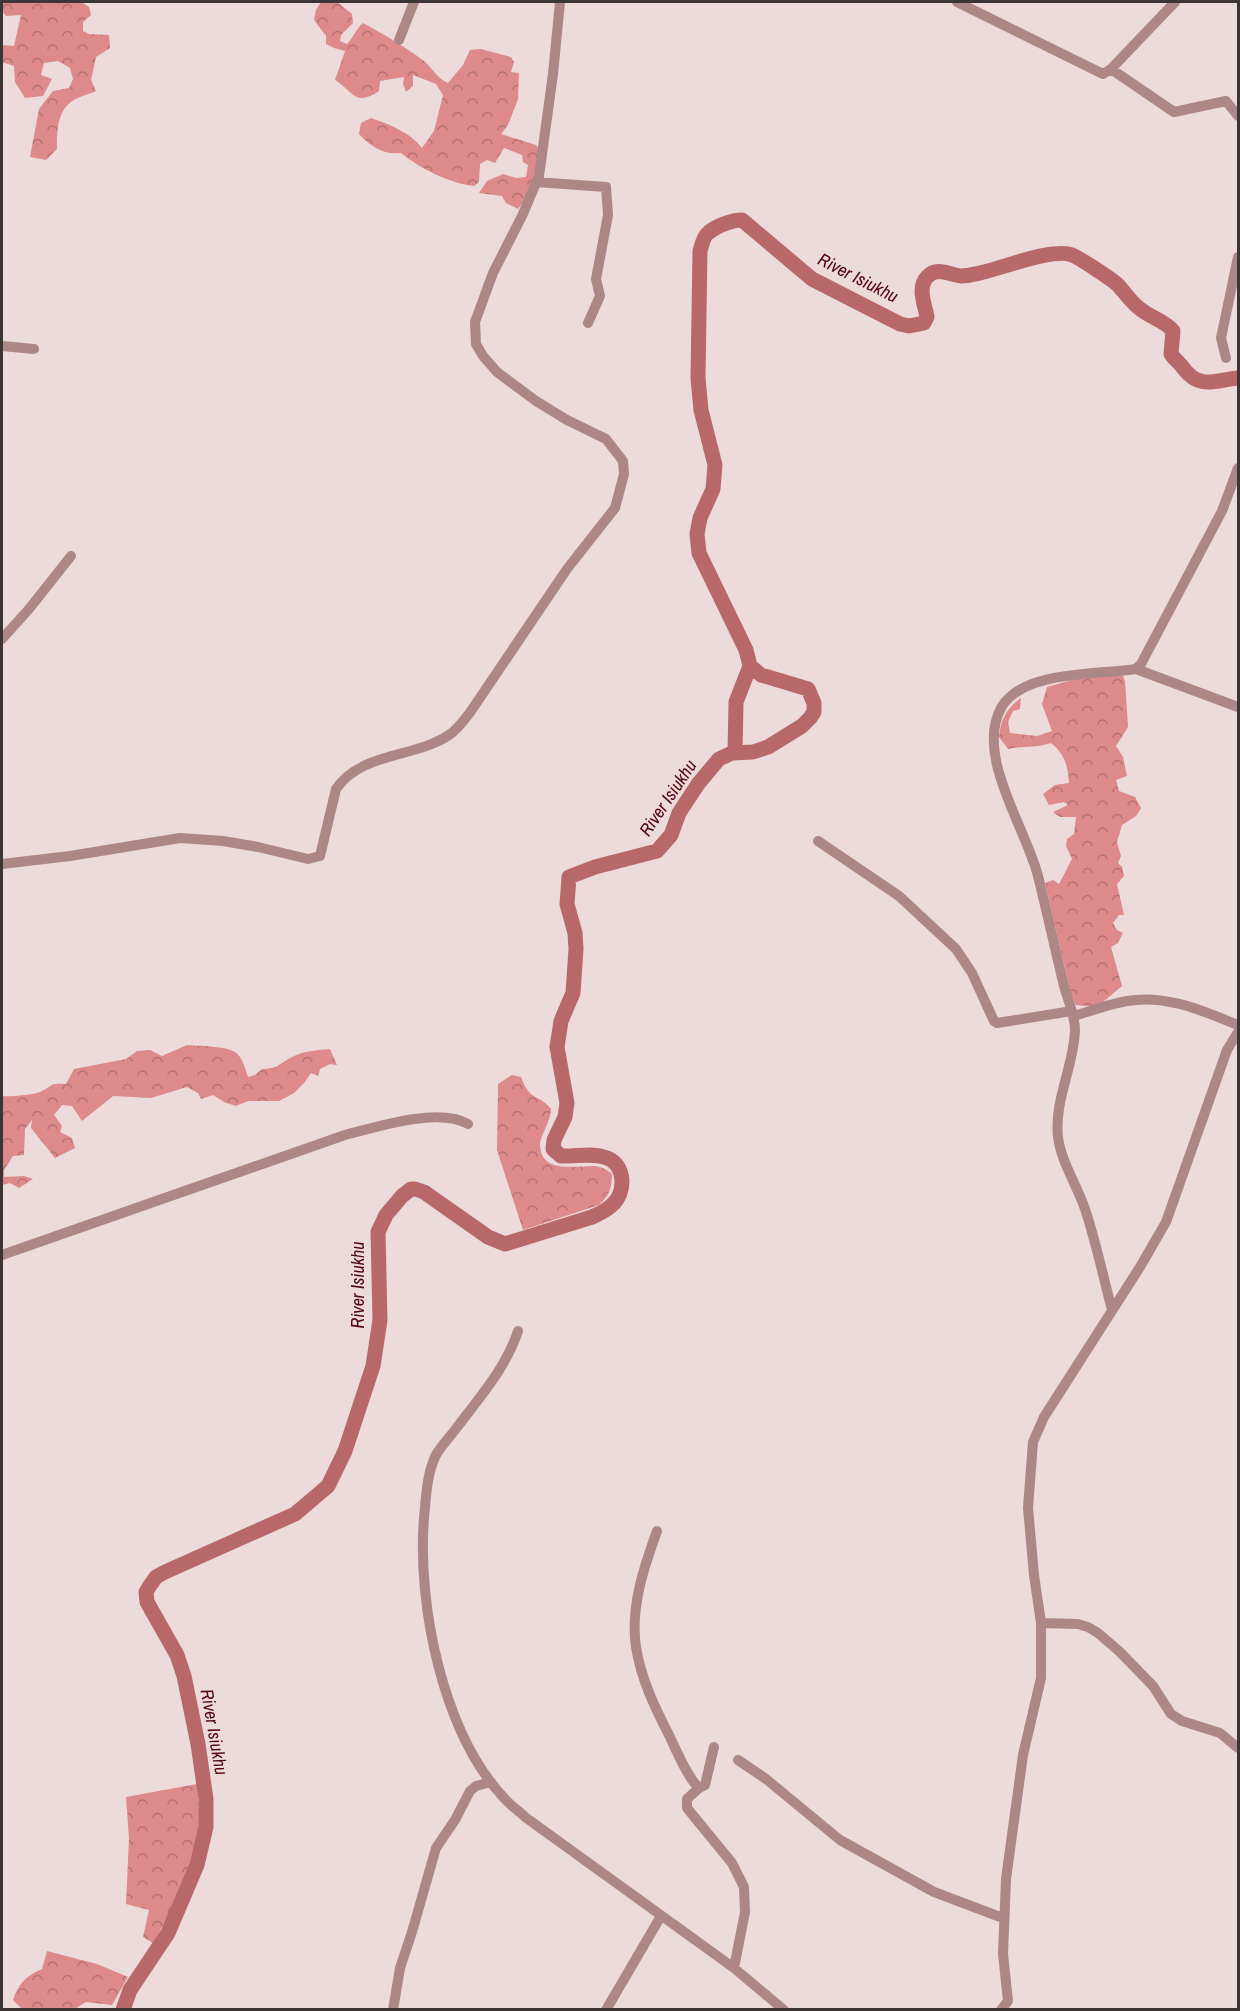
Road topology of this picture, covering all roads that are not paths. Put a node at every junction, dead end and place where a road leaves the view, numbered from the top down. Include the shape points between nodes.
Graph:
1 (414, 2) edge
2 (560, 2) edge
3 (957, 2) edge
4 (1175, 2) edge
5 (399, 40) dead end
6 (1111, 69) junction
7 (1239, 116) edge
8 (536, 182) junction
9 (1239, 257) edge
10 (588, 323) dead end
11 (2, 346) edge
12 (34, 350) dead end
13 (1226, 358) dead end
14 (1239, 468) edge
15 (71, 556) dead end
16 (2, 639) edge
17 (1136, 669) junction
18 (1239, 707) edge
19 (818, 841) dead end
20 (2, 864) edge
21 (1073, 1013) junction
22 (1239, 1025) edge
23 (1239, 1032) edge
24 (468, 1124) dead end
25 (2, 1254) edge
26 (1112, 1310) junction
27 (518, 1331) dead end
28 (657, 1531) dead end
29 (1041, 1623) junction
30 (714, 1747) dead end
31 (1239, 1748) edge
32 (738, 1760) dead end
33 (491, 1782) junction
34 (699, 1788) junction
35 (661, 1916) junction
36 (1003, 1918) junction
37 (734, 1968) junction
38 (1005, 2005) edge
39 (393, 2010) edge
40 (606, 2010) edge
41 (784, 2010) edge
42 (1017, 2010) edge

1 - 5 street
2 - 8 street
3 - 6 street via 1099,72
4 - 6 street
6 - 7 street via 1174,112 1226,101
8 - 10 street via 606,187 608,215 596,279 600,296
8 - 20 street via 493,273 475,322 476,344 497,372 536,401 606,439 623,460 624,474 615,508 567,569 471,711 449,735 356,770 342,780 336,789 323,851 314,858 180,838
9 - 13 street via 1221,338
11 - 12 street
14 - 17 street via 1197,560
15 - 16 street
17 - 18 street
17 - 21 street via 1051,679 1021,688 1003,705 995,721 993,741 998,767 1035,864
19 - 21 street via 898,896 956,950 972,973 994,1021
21 - 22 street via 1152,1000 1175,1002
21 - 26 street via 1074,1039 1059,1106 1058,1136 1085,1210
23 - 26 street via 1227,1050 1166,1222
24 - 25 street via 446,1118 417,1119 345,1135
26 - 29 street via 1044,1417 1033,1442 1028,1508
27 - 33 street via 500,1370 436,1456 426,1497 424,1528 425,1594 433,1644 449,1701 469,1749
28 - 34 street via 638,1596 636,1645 654,1704
29 - 31 street via 1077,1624 1098,1633 1153,1686 1171,1714 1220,1733
29 - 36 street via 1041,1678 1023,1755
30 - 34 street via 705,1785
32 - 36 street via 840,1840 933,1892
33 - 35 street via 525,1817
33 - 39 street via 470,1791 436,1848 400,1968
34 - 37 street via 687,1799 687,1808 732,1863 744,1887 745,1912
35 - 37 street
35 - 40 street
36 - 38 street
37 - 41 street
38 - 42 street

